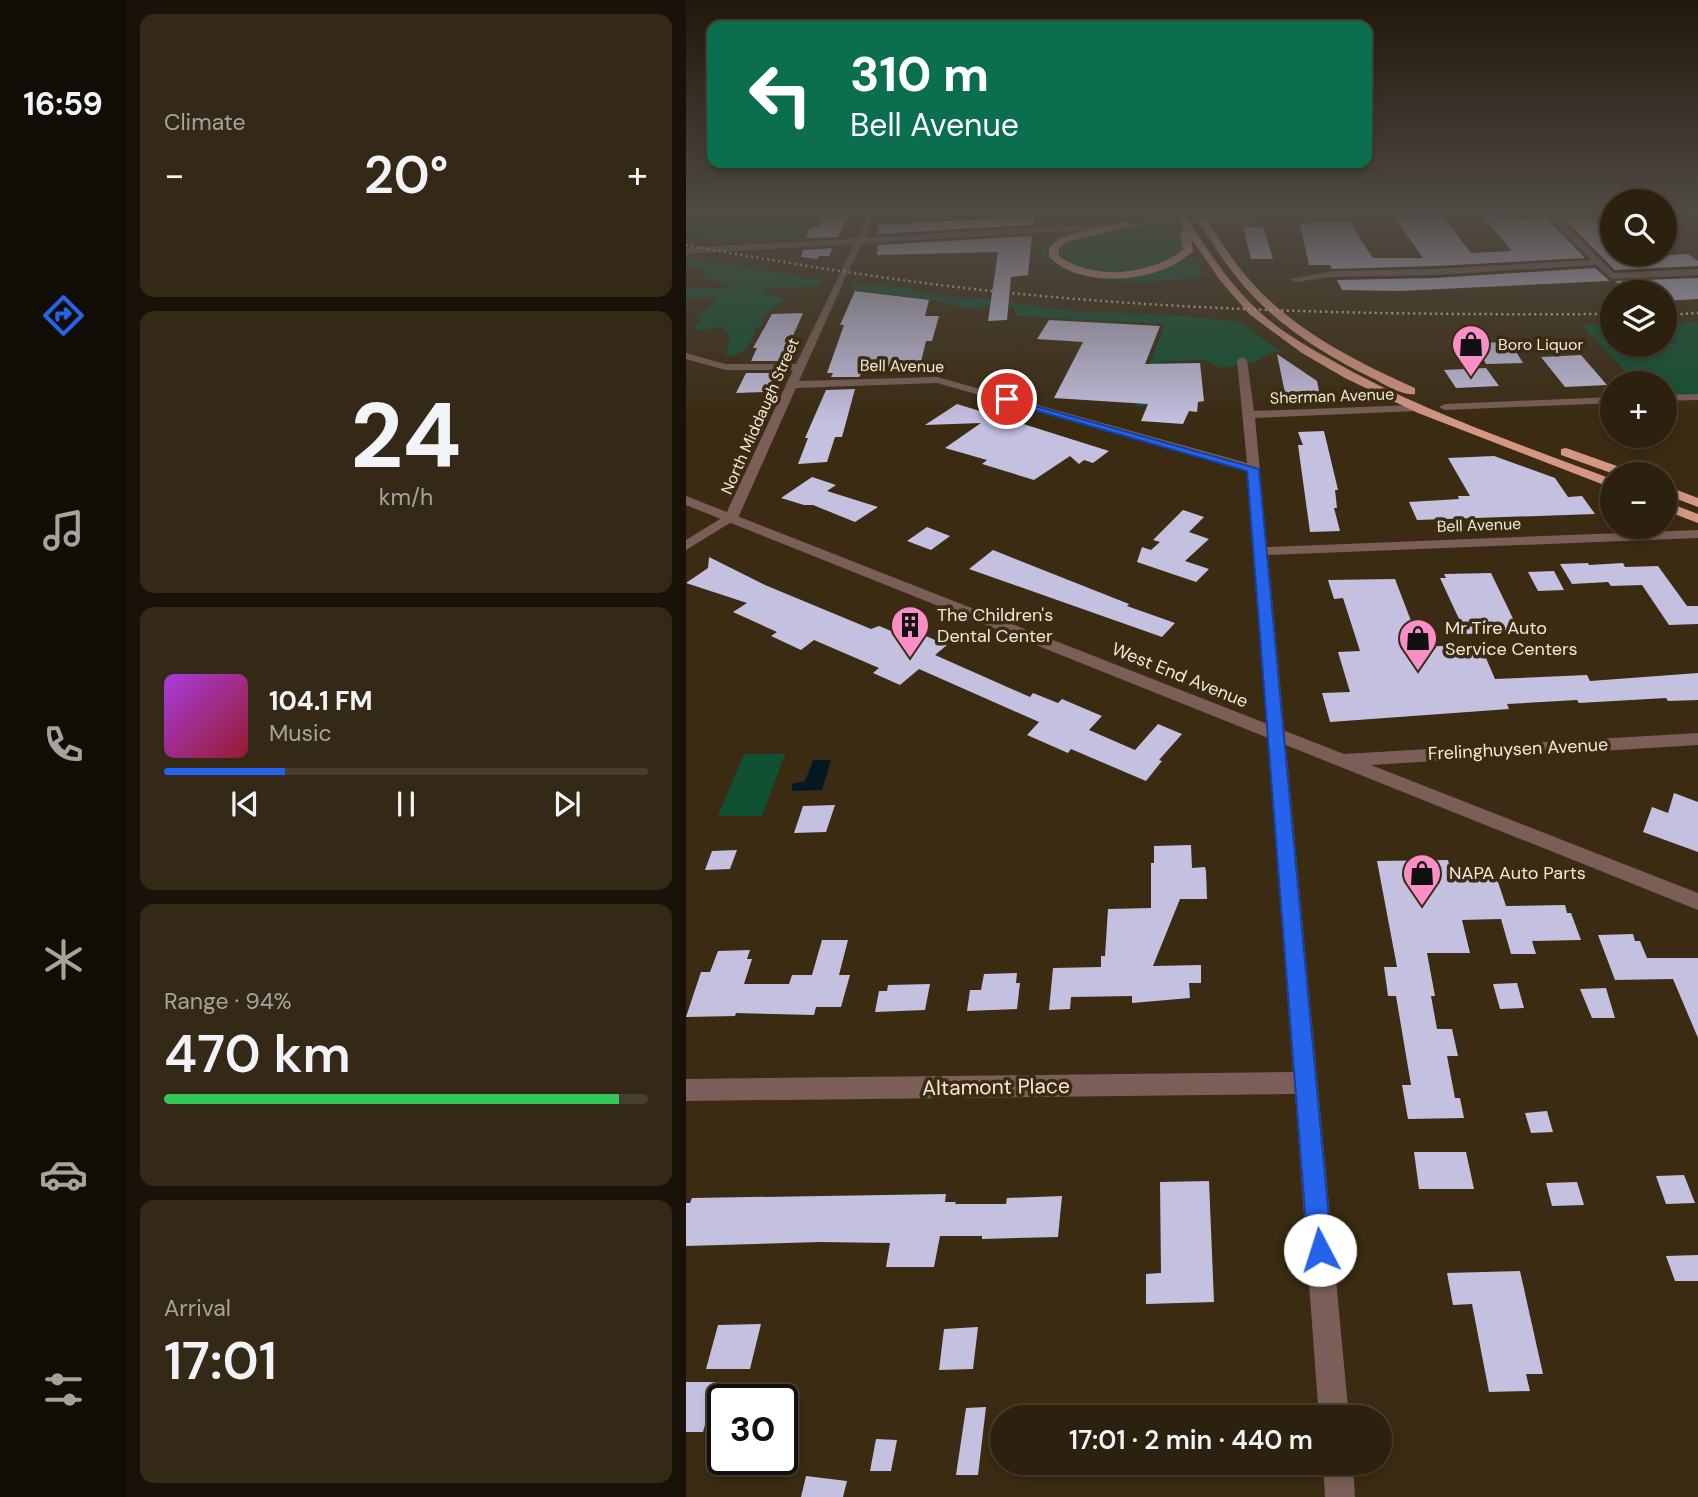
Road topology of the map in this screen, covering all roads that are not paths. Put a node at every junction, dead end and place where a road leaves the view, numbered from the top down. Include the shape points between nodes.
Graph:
1 (839, 284) edge
2 (1229, 284) edge
3 (1248, 284) edge
4 (686, 356) edge
5 (1242, 360) dead end
6 (800, 367) junction
7 (791, 385) junction
8 (1698, 397) edge
9 (1677, 398) edge
10 (1600, 401) edge
11 (1445, 407) junction
12 (1416, 408) junction
13 (1249, 415) junction
14 (1600, 464) edge
15 (1253, 469) junction
16 (1600, 479) edge
17 (1677, 494) edge
18 (686, 500) edge
19 (1698, 503) edge
20 (1677, 511) edge
21 (731, 518) junction
22 (1698, 520) edge
23 (1698, 534) edge
24 (686, 546) edge
25 (1261, 551) junction
26 (1275, 734) junction
27 (1698, 739) edge
28 (1339, 760) junction
29 (1698, 902) edge
30 (1307, 1083) junction
31 (686, 1090) edge
32 (1333, 1405) edge
33 (1339, 1475) edge
34 (1340, 1497) edge

1 - 6 street, North Middaugh Street
2 - 12 highway via 1255,314 1329,365
3 - 11 highway via 1288,321 1354,363
4 - 6 street via 725,367
5 - 13 street
6 - 7 street, North Middaugh Street
7 - 15 street, Bell Avenue via 937,380
7 - 21 street, North Middaugh Street
8 - 9 street
10 - 11 street
11 - 14 highway
12 - 13 street, Sherman Avenue
12 - 16 highway
13 - 15 street
15 - 25 street
17 - 19 highway
18 - 21 street, West End Avenue
20 - 22 highway
21 - 24 street, North Middaugh Street
21 - 26 street, West End Avenue
23 - 25 street, Bell Avenue
25 - 26 street
26 - 28 street, West End Avenue
26 - 30 street
27 - 28 street, Frelinghuysen Avenue
28 - 29 street, West End Avenue
30 - 31 street, Altamont Place
30 - 32 street
33 - 34 street

